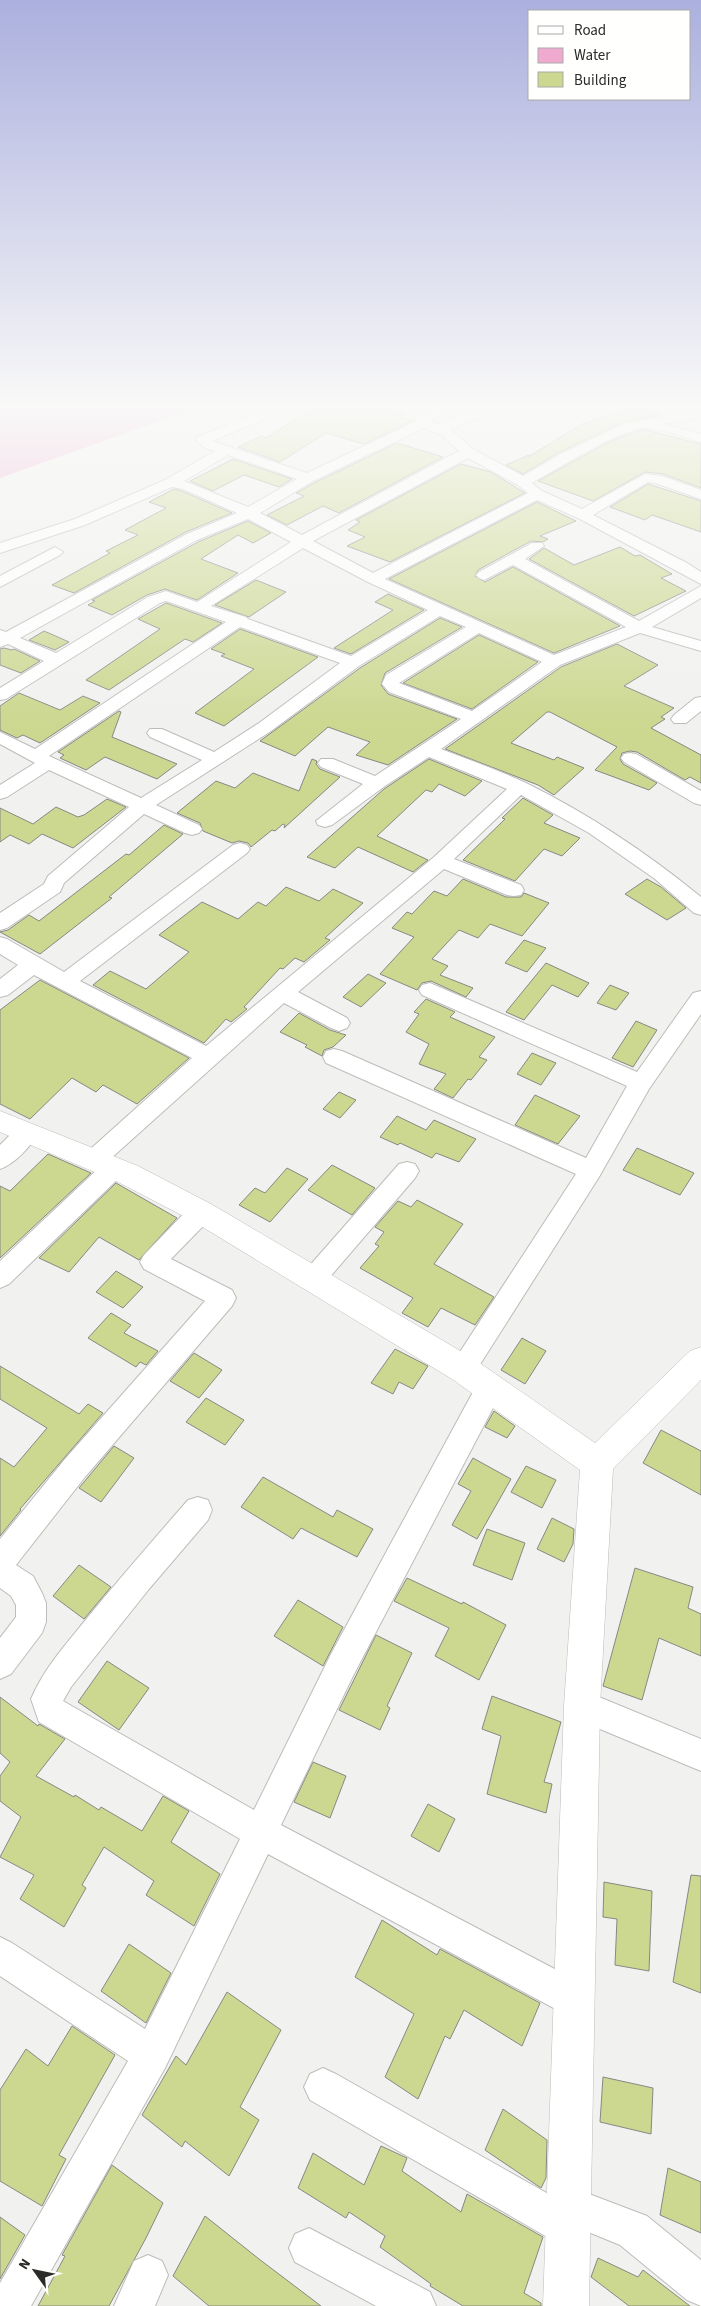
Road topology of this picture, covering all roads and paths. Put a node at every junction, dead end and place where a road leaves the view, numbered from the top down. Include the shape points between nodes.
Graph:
1 (105, 512) edge
2 (246, 512) edge
3 (356, 512) edge
4 (504, 512) edge
5 (576, 512) edge
6 (589, 512) edge
7 (249, 513) junction
8 (583, 515) junction
9 (302, 542) junction
10 (537, 546) dead end
11 (0, 548) edge
12 (55, 552) dead end
13 (513, 559) junction
14 (484, 575) dead end
15 (374, 579) junction
16 (701, 579) edge
17 (0, 582) edge
18 (701, 590) edge
19 (199, 606) junction
20 (440, 609) junction
21 (240, 620) junction
22 (477, 626) junction
23 (639, 628) junction
24 (2, 638) edge
25 (701, 646) edge
26 (57, 660) junction
27 (353, 662) junction
28 (554, 662) junction
29 (0, 695) edge
30 (701, 702) edge
31 (474, 718) junction
32 (680, 719) dead end
33 (156, 733) dead end
34 (0, 737) edge
35 (428, 750) junction
36 (630, 758) dead end
37 (215, 759) junction
38 (42, 760) junction
39 (327, 762) dead end
40 (378, 782) junction
41 (518, 787) junction
42 (0, 793) edge
43 (701, 799) edge
44 (142, 806) junction
45 (325, 821) dead end
46 (192, 830) dead end
47 (240, 849) dead end
48 (440, 861) junction
49 (514, 890) dead end
50 (701, 908) edge
51 (0, 923) edge
52 (0, 944) edge
53 (33, 965) junction
54 (66, 981) junction
55 (0, 990) edge
56 (430, 990) dead end
57 (282, 993) junction
58 (701, 998) edge
59 (340, 1023) dead end
60 (208, 1057) junction
61 (334, 1057) dead end
62 (641, 1084) junction
63 (0, 1121) edge
64 (27, 1132) junction
65 (0, 1160) edge
66 (104, 1164) junction
67 (590, 1170) junction
68 (407, 1171) dead end
69 (201, 1212) junction
70 (0, 1277) edge
71 (314, 1278) junction
72 (701, 1360) edge
73 (477, 1378) junction
74 (597, 1463) junction
75 (198, 1510) dead end
76 (0, 1562) edge
77 (0, 1571) edge
78 (0, 1663) edge
79 (582, 1706) junction
80 (701, 1755) edge
81 (260, 1832) junction
82 (0, 1955) edge
83 (574, 1999) junction
84 (152, 2055) junction
85 (322, 2087) dead end
86 (568, 2216) junction
87 (309, 2248) dead end
88 (701, 2286) edge
89 (9, 2306) edge
90 (416, 2306) edge
91 (566, 2306) edge

1 - 11 street
2 - 7 street
3 - 9 street
4 - 15 street
5 - 8 street
6 - 8 street
7 - 9 street
7 - 24 street via 192,537
8 - 16 street via 620,536 688,562
9 - 15 street
9 - 19 street
10 - 13 street
12 - 17 street
13 - 14 street
13 - 23 street
15 - 20 street
18 - 23 street
19 - 21 street
19 - 26 street via 169,596 158,598
20 - 22 street
20 - 27 street
21 - 27 street
21 - 38 street
22 - 28 street
22 - 31 street via 392,679 390,684
23 - 25 street
23 - 28 street
24 - 26 street
26 - 29 street
27 - 37 street via 265,727
28 - 31 street
30 - 32 street
31 - 35 street
33 - 37 street
34 - 38 street
35 - 40 street
35 - 41 street
36 - 43 street
37 - 44 street
38 - 42 street
38 - 44 street
39 - 40 street
40 - 45 street
41 - 48 street
41 - 50 street via 610,839 662,875
44 - 46 street
44 - 51 street via 55,880 54,887
47 - 54 street
48 - 49 street
48 - 57 street
52 - 53 street
53 - 54 street
53 - 55 street
54 - 60 street
56 - 62 street
57 - 59 street
57 - 60 street
58 - 62 street
60 - 66 street
61 - 67 street
62 - 67 street
63 - 64 street
64 - 65 street
64 - 66 street
66 - 69 street
66 - 70 street
67 - 73 street
68 - 71 street
69 - 71 street
69 - 76 street via 153,1262 223,1298 75,1468
71 - 73 street
72 - 74 street
73 - 74 street
73 - 81 street
74 - 79 street
75 - 81 street via 60,1676 47,1699 50,1711
77 - 78 street via 22,1586 31,1603 31,1622
79 - 80 street
79 - 83 street
81 - 83 street
81 - 84 street
82 - 84 street
83 - 86 street
84 - 89 street
85 - 86 street
86 - 88 street via 632,2230
86 - 91 street
87 - 90 street

